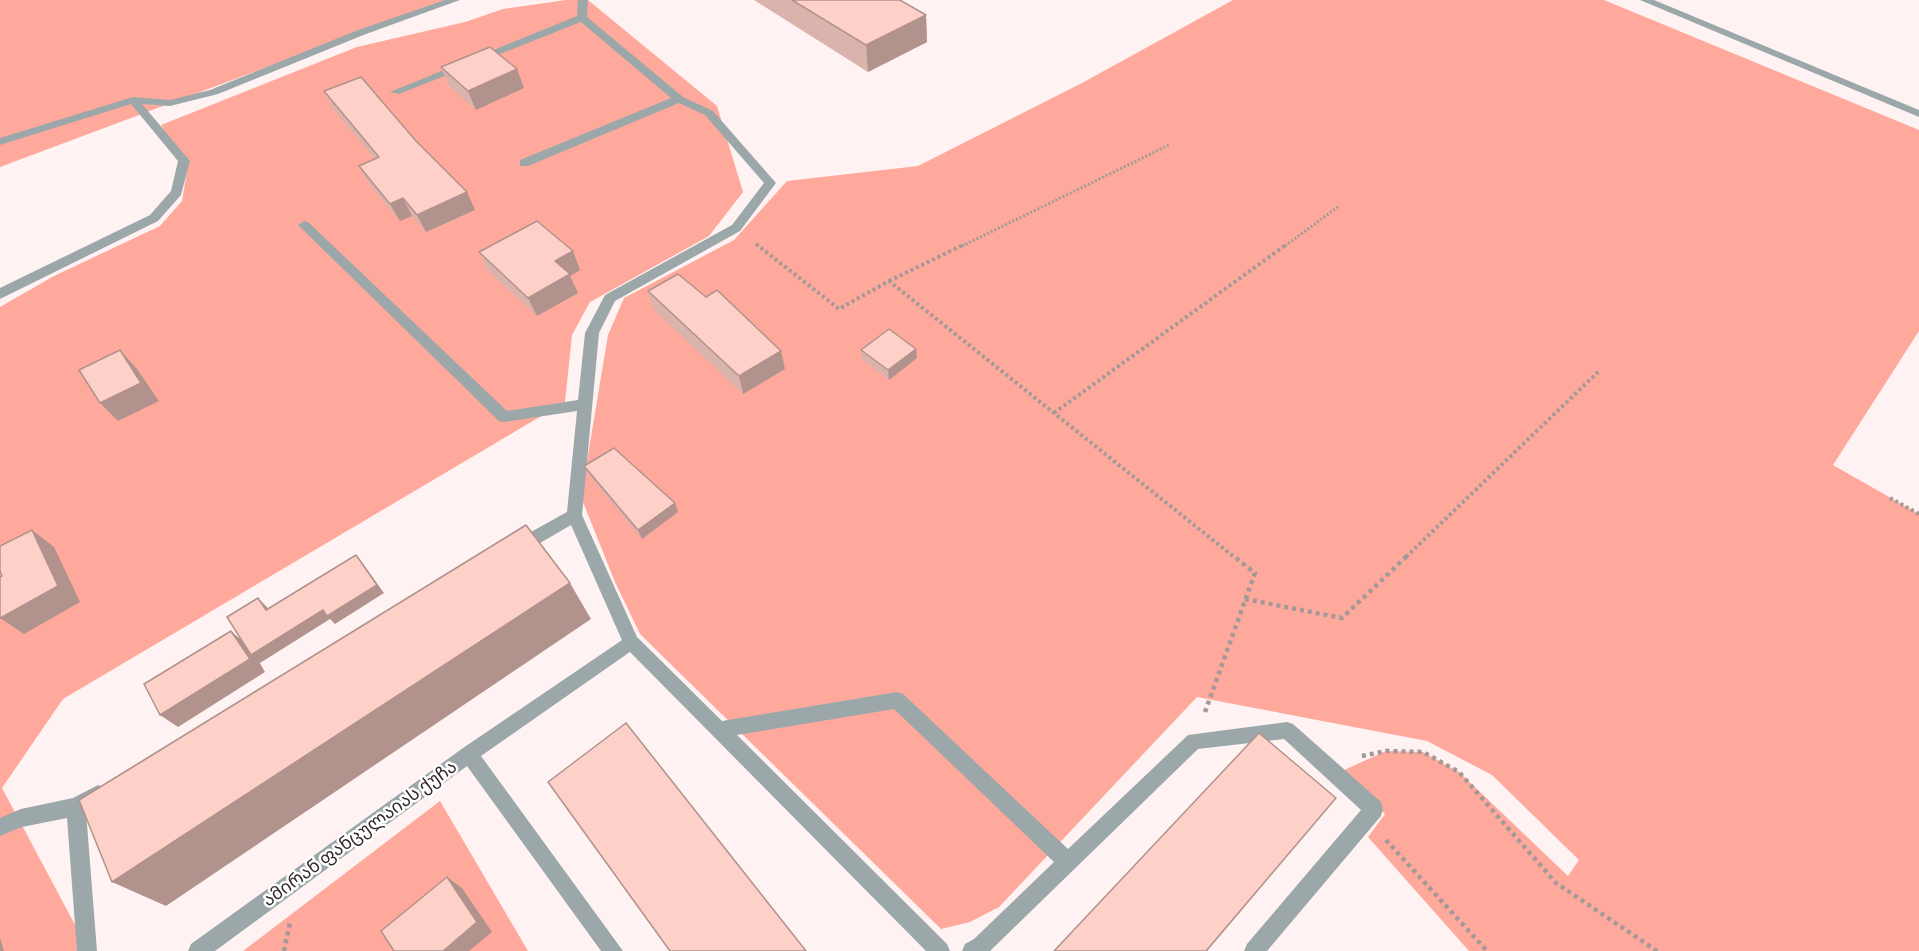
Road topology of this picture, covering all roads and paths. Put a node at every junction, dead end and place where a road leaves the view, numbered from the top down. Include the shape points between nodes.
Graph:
1 (455, 0) edge
2 (583, 0) edge
3 (1645, 0) edge
4 (582, 18) junction
5 (395, 92) dead end
6 (679, 99) junction
7 (133, 100) junction
8 (1919, 114) edge
9 (0, 142) edge
10 (1169, 145) dead end
11 (524, 163) dead end
12 (1339, 206) dead end
13 (304, 225) dead end
14 (736, 228) junction
15 (889, 281) junction
16 (0, 294) edge
17 (1599, 370) dead end
18 (585, 404) junction
19 (1054, 413) junction
20 (1890, 498) dead end
21 (1919, 514) edge
22 (574, 515) junction
23 (503, 557) edge
24 (1245, 599) junction
25 (631, 642) junction
26 (719, 730) junction
27 (1194, 741) junction
28 (470, 754) junction
29 (1324, 764) junction
30 (116, 783) edge
31 (76, 807) junction
32 (1367, 820) junction
33 (0, 827) edge
34 (1068, 862) junction
35 (87, 951) edge
36 (198, 951) edge
37 (613, 951) edge
38 (940, 951) edge
39 (972, 951) edge
40 (1254, 951) edge
41 (1487, 951) edge
42 (1657, 951) edge

1 - 7 street via 362,32 214,92 170,103
2 - 4 street
3 - 8 street
4 - 5 street
4 - 6 street
6 - 11 street
6 - 14 street via 709,113 770,183
7 - 9 street
7 - 16 street via 184,161 177,192 154,218
10 - 15 path
12 - 19 path
13 - 18 street via 504,417
14 - 15 path via 839,309
14 - 18 street via 610,298 592,333
15 - 19 path
17 - 24 path via 1342,618
18 - 22 street
19 - 24 path via 1255,573
20 - 21 path
22 - 23 street
22 - 25 street
24 - 27 path
25 - 26 street
25 - 28 street
26 - 34 street via 897,700
26 - 38 street
27 - 29 street via 1287,730
27 - 34 street
28 - 36 street, ამირან ფანცულაიას ქუჩა
28 - 37 street, ამირან ფანცულაიას ქუჩა
29 - 32 street via 1374,809
29 - 42 path via 1386,751 1423,752 1459,772 1556,883
30 - 31 street
31 - 33 street via 21,818
31 - 35 street
32 - 40 street
32 - 41 path
34 - 39 street

